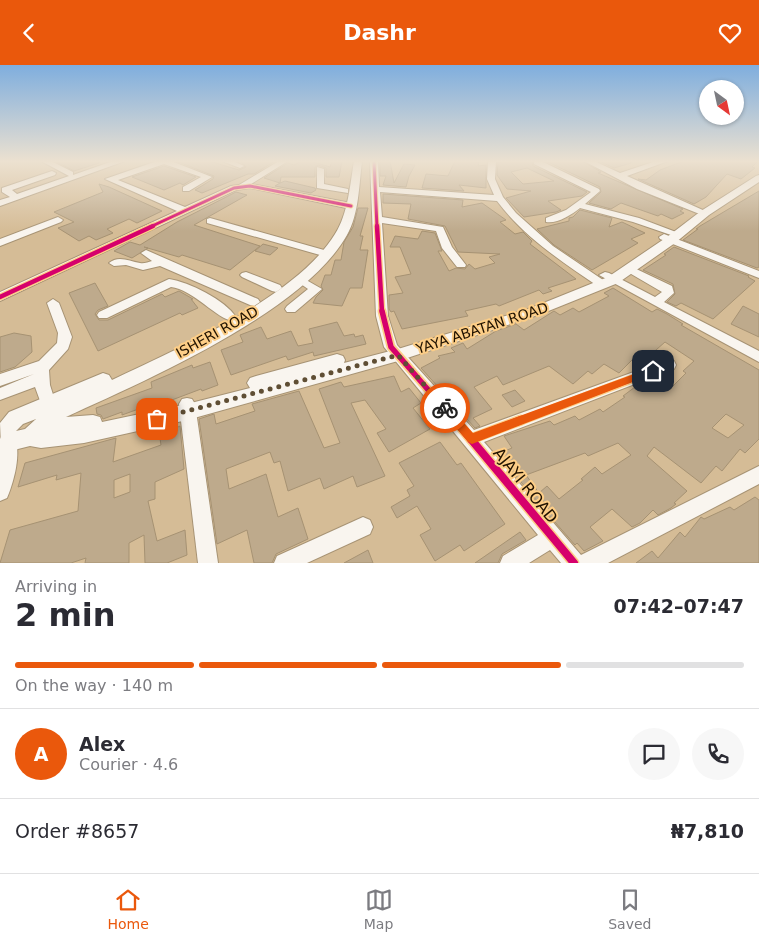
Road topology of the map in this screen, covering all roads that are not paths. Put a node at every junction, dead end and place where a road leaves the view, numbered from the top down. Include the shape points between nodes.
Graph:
1 (21, 184) edge
2 (54, 184) edge
3 (121, 184) edge
4 (195, 184) edge
5 (245, 184) edge
6 (320, 184) edge
7 (349, 184) edge
8 (351, 184) edge
9 (376, 184) edge
10 (493, 184) edge
11 (582, 184) edge
12 (635, 184) edge
13 (742, 184) edge
14 (749, 184) edge
15 (242, 186) junction
16 (186, 189) dead end
17 (376, 189) junction
18 (16, 197) junction
19 (498, 198) junction
20 (346, 201) junction
21 (0, 203) edge
22 (578, 205) junction
23 (183, 210) junction
24 (700, 211) junction
25 (376, 219) junction
26 (58, 220) dead end
27 (549, 220) dead end
28 (210, 221) dead end
29 (668, 236) junction
30 (0, 243) edge
31 (320, 251) junction
32 (146, 253) dead end
33 (161, 262) junction
34 (114, 263) dead end
35 (461, 265) dead end
36 (630, 269) junction
37 (246, 275) dead end
38 (759, 275) edge
39 (301, 280) junction
40 (604, 280) junction
41 (276, 288) junction
42 (0, 297) edge
43 (254, 302) junction
44 (656, 302) junction
45 (53, 303) dead end
46 (291, 309) dead end
47 (103, 315) dead end
48 (230, 317) junction
49 (394, 351) junction
50 (759, 357) edge
51 (669, 365) dead end
52 (43, 372) junction
53 (0, 380) edge
54 (0, 394) edge
55 (187, 408) junction
56 (44, 414) junction
57 (12, 433) edge
58 (472, 439) junction
59 (759, 475) edge
60 (0, 492) edge
61 (363, 527) dead end
62 (552, 537) junction
63 (208, 563) edge
64 (284, 563) edge
65 (510, 563) edge
66 (574, 563) edge
67 (586, 563) edge

1 - 18 street via 5,190
2 - 18 street
3 - 23 street
4 - 16 street
5 - 15 street
6 - 20 street
7 - 20 main road
8 - 20 main road
9 - 17 street
10 - 19 street
11 - 22 street via 596,191
12 - 24 street
13 - 24 main road, YAYA ABATAN ROAD
14 - 29 main road, YAYA ABATAN ROAD
15 - 20 street
15 - 23 street
17 - 19 street
17 - 25 street
18 - 21 street
19 - 40 street via 540,241
20 - 31 main road, ISHERI ROAD via 333,234
20 - 39 main road, ISHERI ROAD via 341,235 333,249
22 - 27 street
22 - 29 street via 636,220
23 - 42 street
24 - 29 main road, YAYA ABATAN ROAD
25 - 35 street via 440,229 447,248
25 - 49 street via 382,316
26 - 30 street
28 - 31 street
29 - 36 main road, YAYA ABATAN ROAD
29 - 38 street
29 - 40 main road, YAYA ABATAN ROAD
31 - 41 main road, ISHERI ROAD via 299,272
32 - 33 street
33 - 34 street via 143,267 127,262
33 - 43 street
36 - 40 main road, YAYA ABATAN ROAD
36 - 44 street via 668,289 668,293
37 - 41 street
39 - 46 street via 316,289
39 - 56 main road, ISHERI ROAD via 261,308 194,347
40 - 44 street
40 - 49 main road, YAYA ABATAN ROAD via 536,311
41 - 43 main road, ISHERI ROAD
43 - 48 main road, ISHERI ROAD
44 - 50 street
45 - 52 street via 65,337
47 - 48 street via 169,283 176,283 191,288
48 - 56 main road, ISHERI ROAD
49 - 55 main road, YAYA ABATAN ROAD
49 - 58 street, AJAYI ROAD
51 - 58 street
52 - 53 street
52 - 54 street
52 - 56 street
55 - 56 main road, YAYA ABATAN ROAD via 57,426
55 - 57 main road, YAYA ABATAN ROAD via 84,434 41,439
55 - 63 street
56 - 57 main road
57 - 60 street
58 - 62 street, AJAYI ROAD
59 - 67 street
61 - 64 street
62 - 65 street
62 - 66 street, AJAYI ROAD

